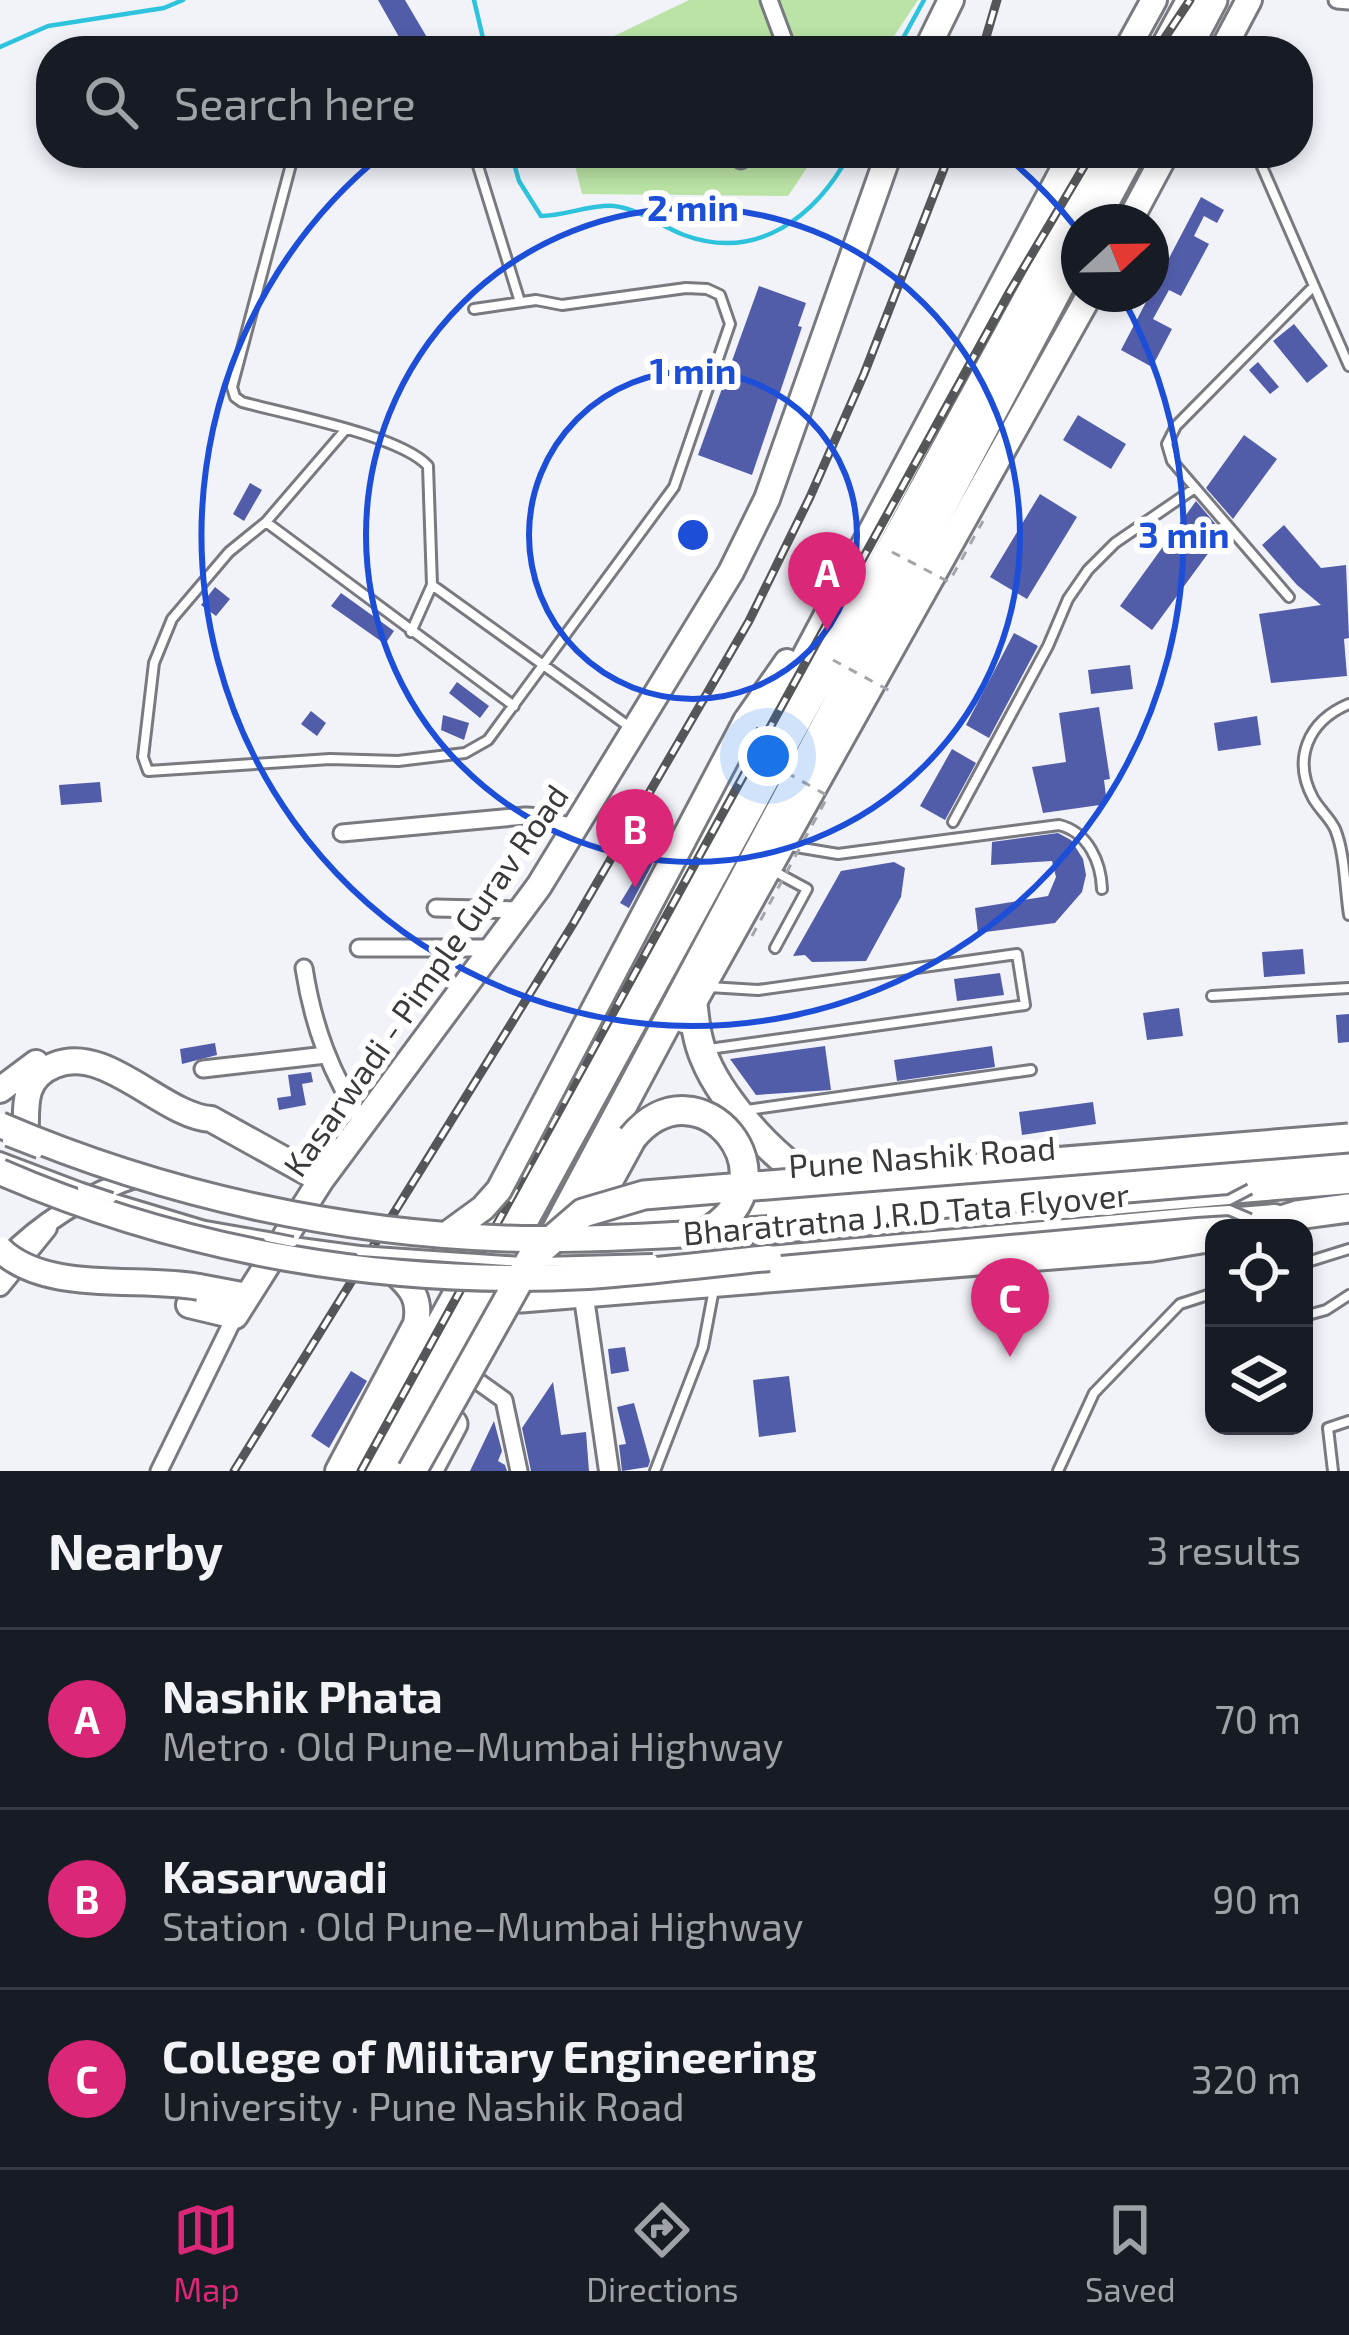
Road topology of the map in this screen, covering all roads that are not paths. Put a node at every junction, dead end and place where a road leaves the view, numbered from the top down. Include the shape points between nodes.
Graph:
1 (769, 0) edge
2 (951, 0) edge
3 (1154, 0) edge
4 (1250, 0) edge
5 (1336, 0) edge
6 (1198, 1) edge
7 (1349, 1) edge
8 (782, 36) edge
9 (933, 36) edge
10 (1134, 36) edge
11 (1174, 36) edge
12 (1190, 36) edge
13 (1230, 36) edge
14 (290, 168) edge
15 (479, 168) edge
16 (884, 168) edge
17 (1064, 168) edge
18 (1099, 168) edge
19 (1123, 168) edge
20 (1158, 168) edge
21 (1263, 168) edge
22 (1104, 204) edge
23 (1139, 204) edge
24 (1061, 283) edge
25 (1003, 284) junction
26 (1314, 286) junction
27 (1028, 297) junction
28 (520, 302) junction
29 (474, 309) dead end
30 (1080, 312) edge
31 (1349, 366) edge
32 (346, 429) junction
33 (1195, 488) junction
34 (266, 522) junction
35 (432, 585) junction
36 (1289, 597) dead end
37 (411, 632) junction
38 (812, 642) junction
39 (544, 665) junction
40 (1349, 704) edge
41 (514, 706) junction
42 (634, 730) junction
43 (953, 822) dead end
44 (577, 826) junction
45 (342, 833) dead end
46 (782, 844) junction
47 (769, 868) junction
48 (1102, 889) dead end
49 (436, 908) dead end
50 (522, 910) junction
51 (1349, 915) edge
52 (775, 947) dead end
53 (359, 948) dead end
54 (494, 948) junction
55 (304, 968) dead end
56 (1349, 988) edge
57 (698, 995) junction
58 (1212, 996) dead end
59 (701, 1049) junction
60 (326, 1055) junction
61 (203, 1070) dead end
62 (1030, 1070) dead end
63 (0, 1090) edge
64 (739, 1111) junction
65 (211, 1119) junction
66 (364, 1124) junction
67 (0, 1125) edge
68 (26, 1136) junction
69 (0, 1138) edge
70 (1349, 1138) edge
71 (1349, 1159) edge
72 (3, 1172) edge
73 (321, 1180) junction
74 (1349, 1181) edge
75 (1250, 1189) junction
76 (869, 1198) junction
77 (552, 1208) junction
78 (1349, 1208) edge
79 (305, 1209) junction
80 (1246, 1219) edge
81 (1279, 1219) edge
82 (50, 1224) junction
83 (1205, 1227) edge
84 (446, 1234) junction
85 (705, 1234) junction
86 (1205, 1238) edge
87 (0, 1249) edge
88 (1349, 1249) edge
89 (1313, 1260) edge
90 (0, 1266) edge
91 (394, 1272) junction
92 (716, 1281) junction
93 (0, 1286) edge
94 (583, 1291) junction
95 (1349, 1295) edge
96 (194, 1296) junction
97 (1205, 1296) edge
98 (521, 1298) junction
99 (241, 1306) junction
100 (1313, 1314) edge
101 (476, 1380) junction
102 (1349, 1420) edge
103 (434, 1465) edge
104 (159, 1471) edge
105 (338, 1471) edge
106 (358, 1471) edge
107 (383, 1471) edge
108 (412, 1471) edge
109 (519, 1471) edge
110 (610, 1471) edge
111 (655, 1471) edge
112 (1058, 1471) edge
113 (1334, 1471) edge

1 - 8 street
2 - 9 main road
3 - 10 main road
4 - 13 main road
5 - 7 street
6 - 11 highway
6 - 12 highway
14 - 32 lane via 232,387 242,402
15 - 28 lane
16 - 42 main road, Kasarwadi - Pimple Gurav Road via 767,499
17 - 25 main road
18 - 27 highway
19 - 22 highway
20 - 23 main road
21 - 26 lane
24 - 77 highway
25 - 27 highway
25 - 38 main road
26 - 31 lane
26 - 33 lane via 1170,435 1172,461
27 - 77 highway
28 - 29 lane
28 - 39 lane via 707,289 720,296 730,324 674,488
30 - 46 main road
32 - 34 lane
32 - 35 lane via 428,466
33 - 36 lane
33 - 43 lane via 1088,570
34 - 37 lane
34 - 41 lane via 218,563 166,628 142,757 148,771 465,753 488,740
35 - 37 lane
35 - 39 lane
37 - 41 lane
38 - 77 main road
38 - 84 main road, bridge via 788,661 746,721 499,1190
39 - 41 lane
39 - 42 lane
40 - 51 lane via 1311,735 1301,760 1315,803 1336,831
42 - 44 main road, Kasarwadi - Pimple Gurav Road
44 - 45 street via 535,815
44 - 50 main road, Kasarwadi - Pimple Gurav Road
46 - 47 main road
46 - 48 lane via 838,854 1059,825 1072,828 1095,855
47 - 52 lane via 807,890
47 - 57 main road
49 - 50 street
50 - 54 main road, Kasarwadi - Pimple Gurav Road
53 - 54 street
54 - 66 main road, Kasarwadi - Pimple Gurav Road
55 - 60 street
56 - 58 lane
57 - 59 highway
57 - 59 lane via 1017,954 1025,1005
57 - 77 main road via 609,1147
59 - 64 highway
60 - 61 street
60 - 66 street
62 - 64 lane
63 - 65 main road via 48,1055 84,1049 156,1077 201,1102
64 - 76 highway via 807,1179
65 - 68 main road via 193,1118 126,1079 73,1061 34,1079
65 - 73 main road
66 - 73 main road, Kasarwadi - Pimple Gurav Road
67 - 68 main road, Bharatratna J.R.D Tata Flyover, bridge
68 - 84 main road, Bharatratna J.R.D Tata Flyover, bridge via 254,1206
69 - 75 lane, bridge via 222,1209 463,1247 612,1250 783,1238 1200,1203
70 - 108 highway, Bharatratna J.R.D Tata Flyover, bridge via 610,1202 532,1257
71 - 76 highway, Pune Nashik Road
72 - 80 lane, bridge via 205,1226 329,1249 457,1260 728,1255 1229,1210
72 - 91 main road, Bharatratna J.R.D Tata Flyover, bridge via 172,1233
73 - 79 main road, Kasarwadi - Pimple Gurav Road
74 - 75 main road, Bharatratna J.R.D Tata Flyover
75 - 85 main road, Bharatratna J.R.D Tata Flyover, bridge
76 - 77 highway, Pune Nashik Road via 595,1216
77 - 85 highway, bridge via 645,1122 696,1112 724,1126 746,1177 733,1210
77 - 94 highway via 563,1270
77 - 98 highway
77 - 106 main road
77 - 107 highway
78 - 81 highway
79 - 82 street via 150,1173 88,1197
79 - 99 main road, Kasarwadi - Pimple Gurav Road
82 - 90 street via 27,1235
82 - 93 street
83 - 91 main road, Bharatratna J.R.D Tata Flyover, bridge via 586,1276
84 - 85 main road, Bharatratna J.R.D Tata Flyover, bridge
86 - 92 highway
87 - 96 main road, bridge via 50,1275
88 - 89 lane
90 - 96 main road via 44,1287
91 - 105 main road via 414,1293 416,1324
92 - 94 highway
92 - 111 lane via 703,1347
94 - 98 highway
94 - 110 street
95 - 100 lane
96 - 99 main road
97 - 112 lane via 1180,1304 1094,1393
98 - 101 highway
99 - 104 street
101 - 103 highway
101 - 109 street via 504,1400
102 - 113 lane via 1328,1427

